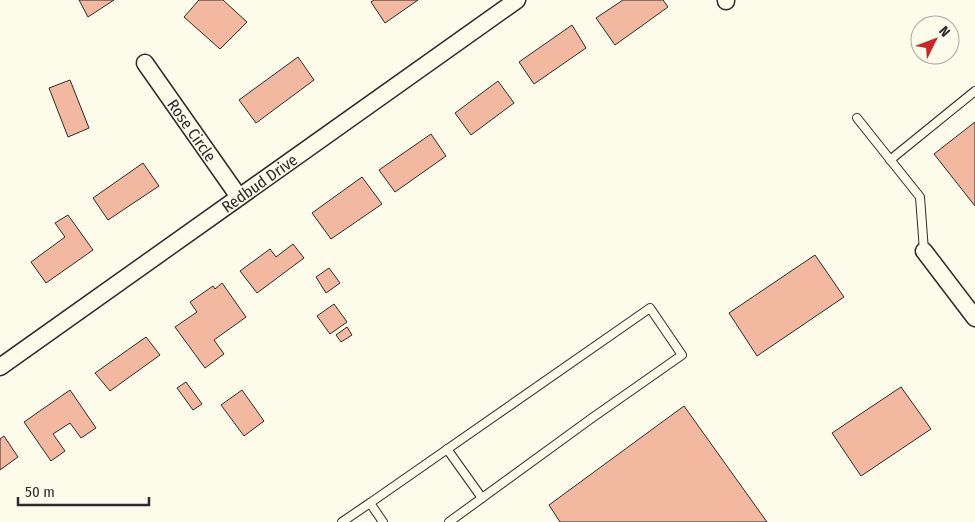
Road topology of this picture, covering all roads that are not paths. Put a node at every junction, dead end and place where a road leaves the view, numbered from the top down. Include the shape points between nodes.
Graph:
1 (517, 0) edge
2 (145, 63) dead end
3 (975, 92) edge
4 (857, 118) dead end
5 (890, 160) junction
6 (240, 197) junction
7 (924, 251) joint
8 (975, 318) edge
9 (0, 367) edge
10 (447, 449) junction
11 (482, 498) junction
12 (370, 503) junction
13 (342, 522) edge
14 (383, 522) edge
15 (449, 522) edge

1 - 6 street, Redbud Drive
2 - 6 street, Rose Circle
3 - 5 lane
4 - 5 lane
5 - 7 lane via 920,197
6 - 9 street, Redbud Drive
7 - 8 street
10 - 11 lane
10 - 11 lane via 650,308 682,355
10 - 12 lane
11 - 15 lane
12 - 13 lane
12 - 14 lane

